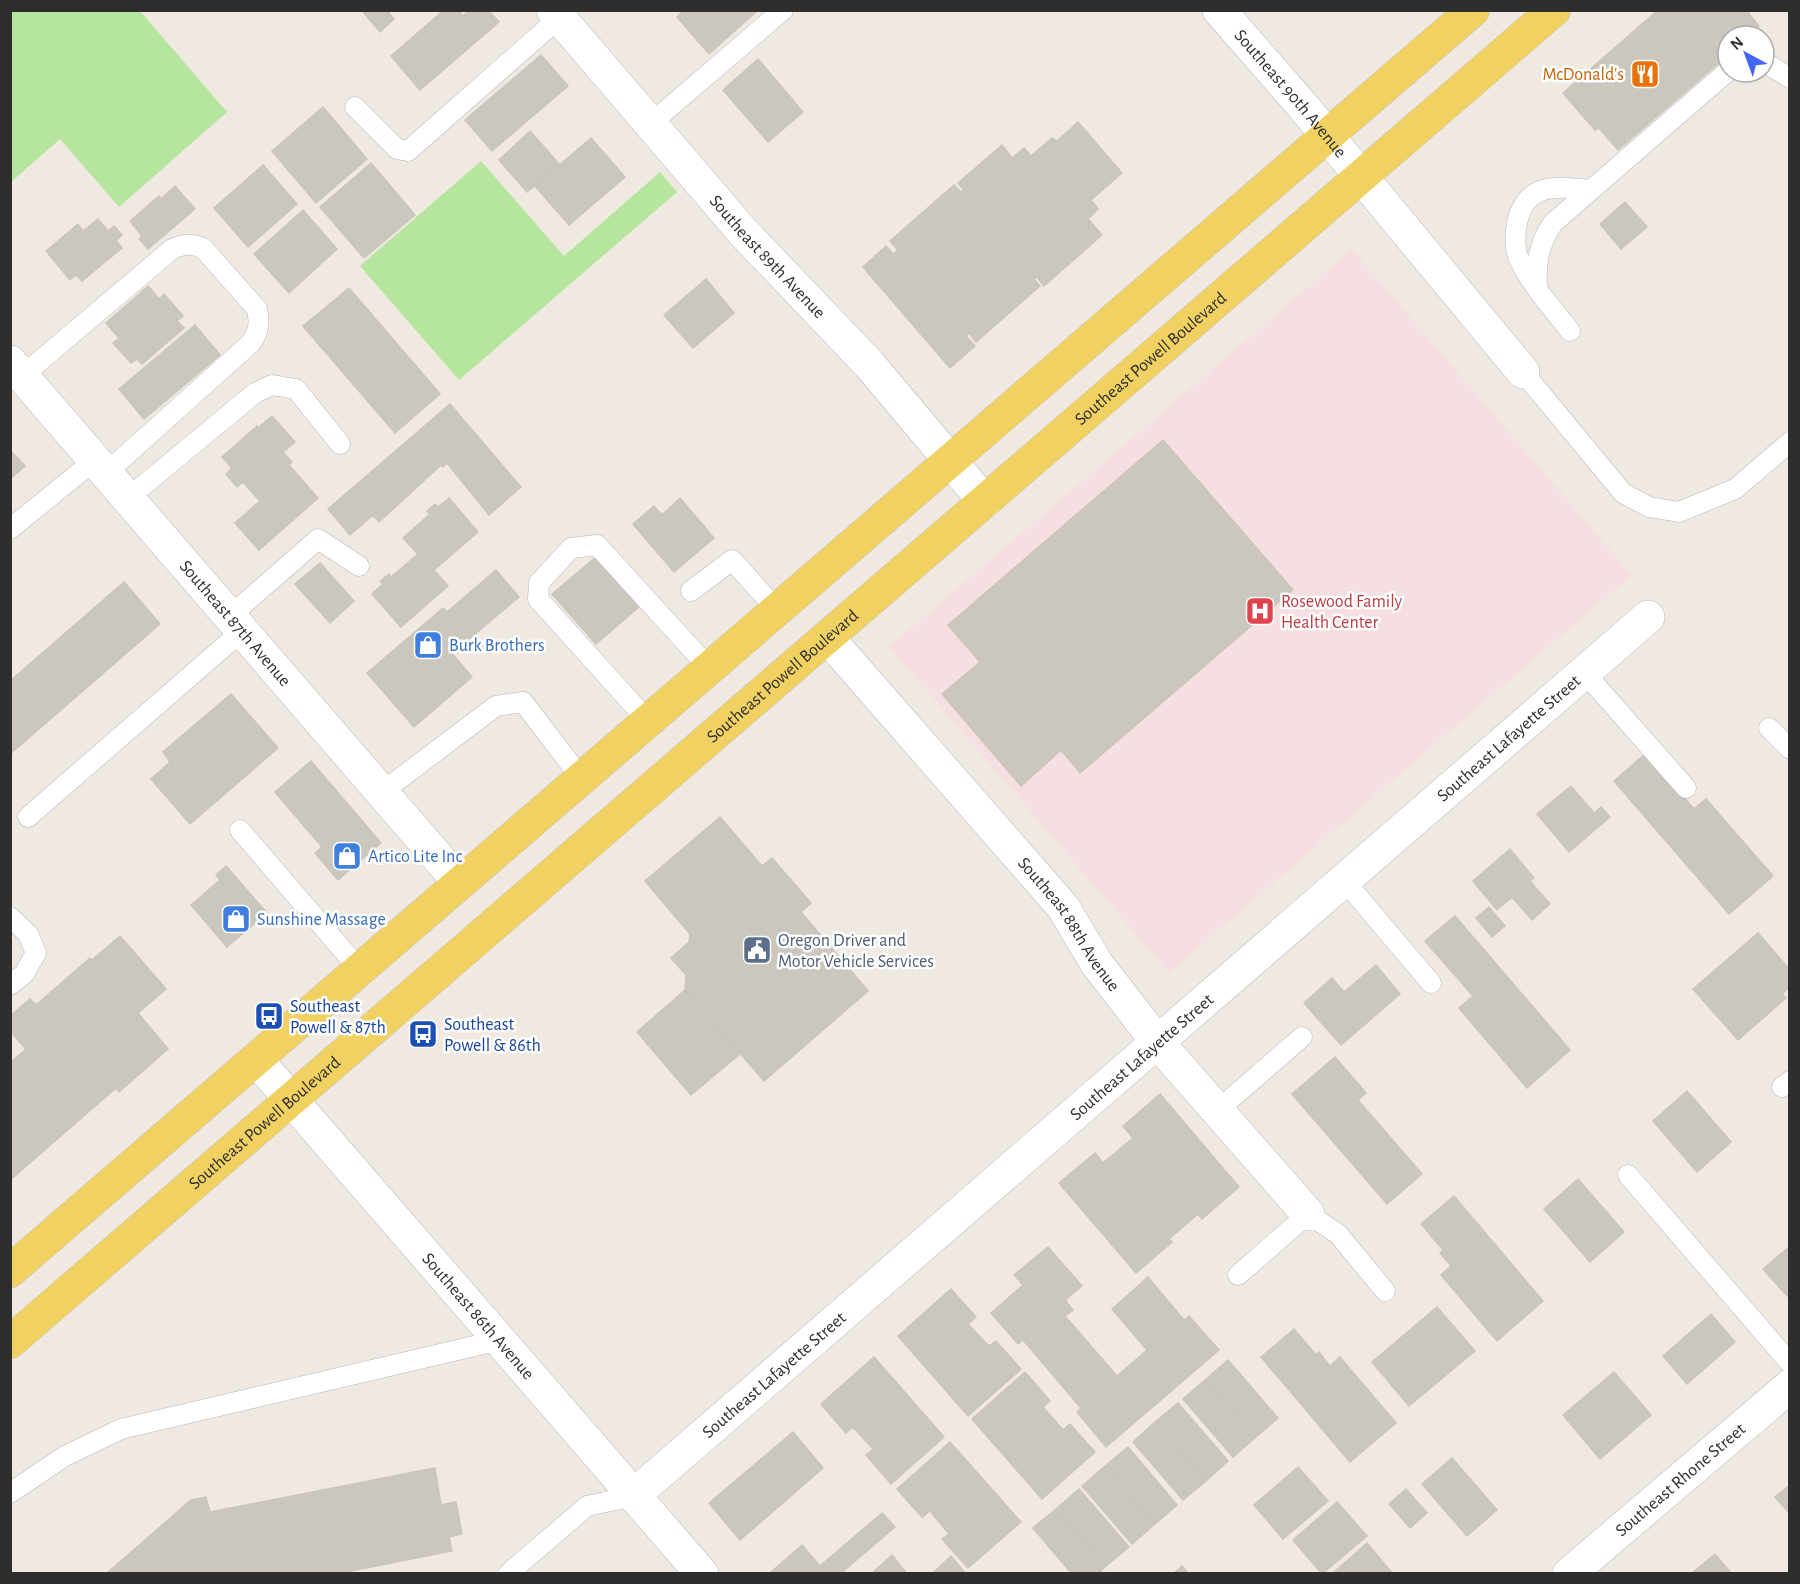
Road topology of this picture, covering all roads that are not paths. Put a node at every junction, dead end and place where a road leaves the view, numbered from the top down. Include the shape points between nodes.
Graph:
1 (783, 10) edge
2 (1219, 10) edge
3 (1473, 10) edge
4 (1554, 10) edge
5 (556, 14) edge
6 (1776, 69) edge
7 (1790, 78) edge
8 (1716, 81) edge
9 (355, 107) dead end
10 (650, 124) junction
11 (1327, 136) junction
12 (1361, 177) junction
13 (1591, 190) junction
14 (1537, 289) junction
15 (1570, 331) dead end
16 (16, 369) edge
17 (1523, 372) joint
18 (1790, 442) edge
19 (340, 444) dead end
20 (951, 461) junction
21 (101, 466) junction
22 (128, 498) junction
23 (985, 502) junction
24 (10, 529) edge
25 (359, 566) dead end
26 (691, 591) dead end
27 (777, 610) junction
28 (1648, 616) dead end
29 (236, 623) junction
30 (827, 637) junction
31 (710, 669) junction
32 (1584, 672) junction
33 (648, 722) junction
34 (1769, 728) dead end
35 (1790, 749) edge
36 (582, 779) junction
37 (1686, 788) dead end
38 (382, 792) junction
39 (28, 817) dead end
40 (240, 830) dead end
41 (1343, 879) junction
42 (460, 883) junction
43 (10, 916) edge
44 (360, 970) junction
45 (1431, 983) dead end
46 (10, 985) edge
47 (1302, 1036) dead end
48 (1159, 1044) junction
49 (256, 1059) junction
50 (292, 1099) junction
51 (1218, 1110) junction
52 (1628, 1175) dead end
53 (1308, 1214) junction
54 (10, 1271) edge
55 (1238, 1275) dead end
56 (1385, 1290) dead end
57 (500, 1340) junction
58 (10, 1342) edge
59 (1790, 1363) edge
60 (1790, 1386) edge
61 (10, 1493) edge
62 (633, 1496) junction
63 (508, 1574) edge
64 (702, 1574) edge
65 (1569, 1574) edge

1 - 10 lane
2 - 11 street, Southeast 90th Avenue
3 - 11 main road
4 - 12 main road, Southeast Powell Boulevard
5 - 9 lane via 408,151 397,148
5 - 10 street, Southeast 89th Avenue
6 - 7 lane
8 - 13 lane
10 - 20 street, Southeast 89th Avenue via 743,231 869,363
11 - 12 street, Southeast 90th Avenue
11 - 20 main road
12 - 17 street, Southeast 90th Avenue
12 - 23 main road, Southeast Powell Boulevard
13 - 14 lane via 1553,223 1542,239 1536,260
13 - 14 lane via 1541,189 1520,210 1515,236 1518,257
14 - 15 lane
16 - 21 street, Southeast 87th Avenue
16 - 21 lane via 182,245 203,248 257,309 258,333 251,343
17 - 18 lane via 1623,494 1649,507 1679,512 1735,489
19 - 22 lane via 296,389 272,385 255,393
20 - 23 street, Southeast 89th Avenue
20 - 27 main road
21 - 22 street, Southeast 87th Avenue
21 - 24 lane
22 - 29 street, Southeast 87th Avenue
23 - 30 main road, Southeast Powell Boulevard
25 - 29 lane via 318,538
26 - 27 lane via 732,560
27 - 31 main road
28 - 32 street, Southeast Lafayette Street
29 - 38 street, Southeast 87th Avenue
29 - 39 lane
30 - 48 street, Southeast 88th Avenue via 1064,907 1097,964
30 - 50 main road, Southeast Powell Boulevard
31 - 33 main road
31 - 33 lane via 597,545 571,548 539,583 538,599
32 - 37 lane
32 - 41 street, Southeast Lafayette Street
33 - 36 main road
34 - 35 lane
36 - 38 lane via 523,702 496,706
36 - 42 main road
38 - 42 street, Southeast 87th Avenue
40 - 44 lane
41 - 45 lane
41 - 48 street, Southeast Lafayette Street
42 - 44 main road
43 - 46 lane via 28,934 36,954 24,974
44 - 49 main road
47 - 51 lane
48 - 51 street, Southeast 88th Avenue
48 - 62 street, Southeast Lafayette Street
49 - 50 street, Southeast 86th Avenue
49 - 54 main road
50 - 57 street, Southeast 86th Avenue
50 - 58 main road, Southeast Powell Boulevard
51 - 53 street, Southeast 88th Avenue
52 - 59 lane
53 - 55 lane
53 - 56 lane via 1338,1234
57 - 61 lane via 121,1429 66,1456
57 - 62 street, Southeast 86th Avenue
60 - 65 street, Southeast Rhone Street
62 - 63 lane via 587,1506
62 - 64 street, Southeast 86th Avenue

